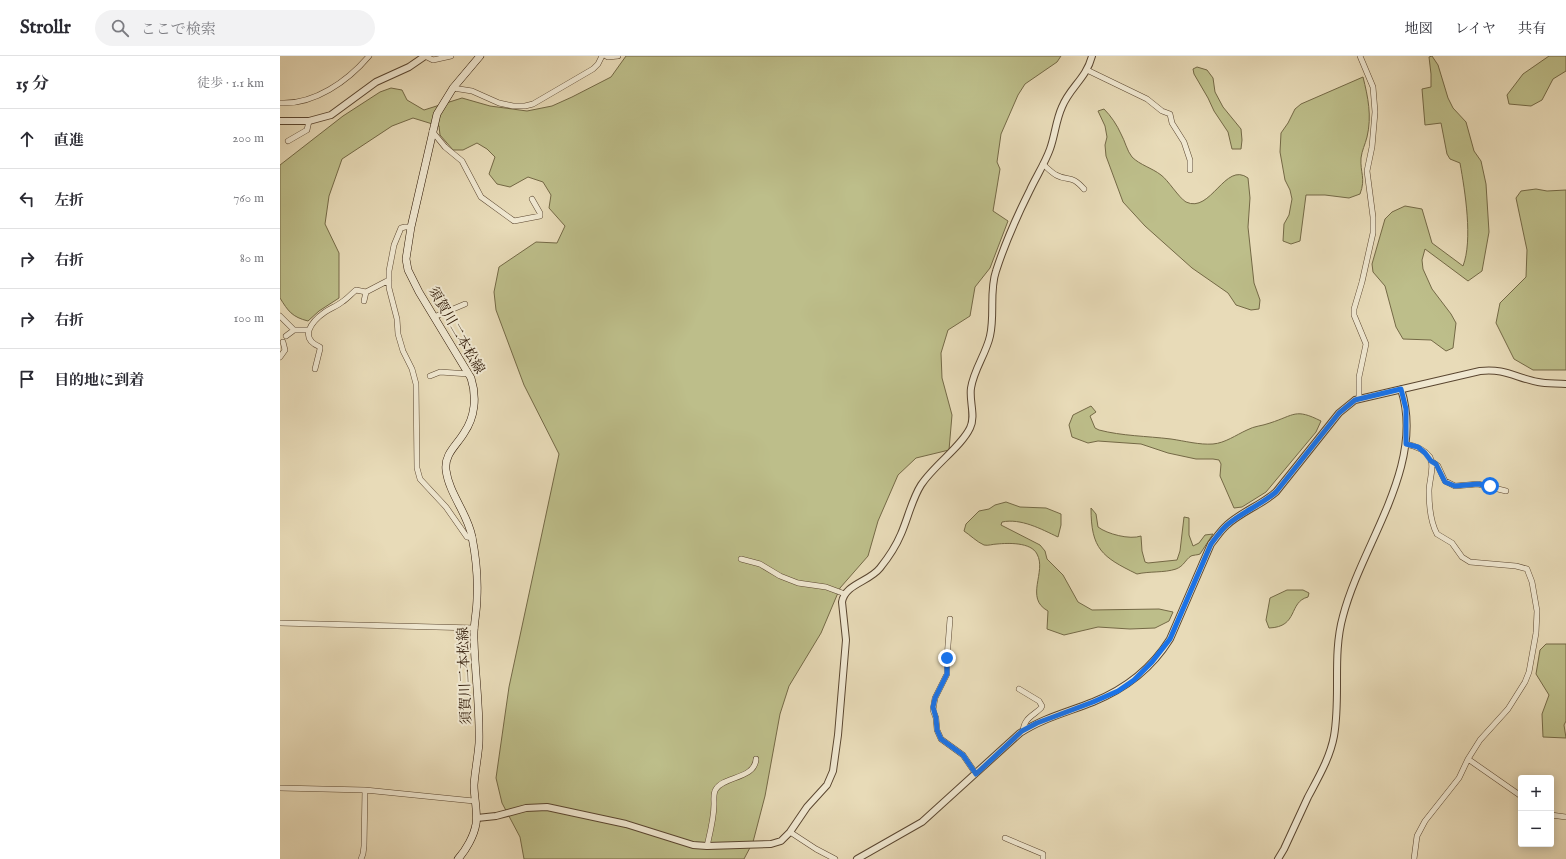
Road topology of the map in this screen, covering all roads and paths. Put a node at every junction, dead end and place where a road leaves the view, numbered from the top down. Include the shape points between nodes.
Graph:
1 (369, 56) edge
2 (425, 56) edge
3 (451, 56) edge
4 (480, 56) edge
5 (602, 56) edge
6 (606, 56) edge
7 (618, 56) edge
8 (1092, 56) edge
9 (1360, 56) edge
10 (1087, 70) junction
11 (453, 88) junction
12 (280, 103) edge
13 (280, 121) edge
14 (309, 121) junction
15 (432, 131) junction
16 (288, 141) dead end
17 (1043, 164) junction
18 (1190, 170) dead end
19 (1084, 189) dead end
20 (532, 199) dead end
21 (411, 227) junction
22 (388, 280) junction
23 (366, 292) junction
24 (364, 301) dead end
25 (465, 304) dead end
26 (280, 316) edge
27 (434, 317) junction
28 (294, 330) junction
29 (309, 330) junction
30 (286, 336) dead end
31 (283, 342) dead end
32 (280, 357) edge
33 (315, 369) dead end
34 (469, 374) junction
35 (430, 376) dead end
36 (1566, 384) edge
37 (1401, 389) junction
38 (1359, 399) junction
39 (1406, 444) junction
40 (1431, 461) junction
41 (1506, 490) dead end
42 (472, 538) junction
43 (741, 559) dead end
44 (845, 594) junction
45 (950, 619) dead end
46 (280, 623) edge
47 (475, 628) junction
48 (1019, 689) dead end
49 (1022, 731) junction
50 (756, 759) dead end
51 (1468, 759) junction
52 (976, 774) junction
53 (280, 788) edge
54 (365, 790) junction
55 (1518, 794) edge
56 (474, 801) junction
57 (1554, 815) edge
58 (1566, 817) edge
59 (476, 818) junction
60 (790, 832) junction
61 (1005, 838) dead end
62 (707, 846) junction
63 (361, 859) edge
64 (458, 859) edge
65 (835, 859) edge
66 (857, 859) edge
67 (1043, 859) edge
68 (1278, 859) edge
69 (1414, 859) edge

1 - 12 street via 350,75 326,91 303,101
2 - 3 street via 433,60
2 - 14 street via 409,67 376,82 330,115
4 - 11 main road, 須賀川二本松線
5 - 11 street via 593,70 529,106 499,103 472,91
6 - 7 street
8 - 10 street
9 - 38 street via 1373,87 1375,112 1368,171 1374,217 1373,233 1354,310 1366,344 1359,377
10 - 17 street via 1062,106
10 - 18 street via 1147,99 1158,109 1170,114 1172,123 1184,142 1190,160
11 - 15 main road, 須賀川二本松線 via 437,114
13 - 14 street
14 - 16 street via 307,130
15 - 20 street via 445,147 462,161 481,197 514,221 540,216
15 - 21 main road, 須賀川二本松線
17 - 19 street via 1056,175 1072,178
17 - 44 street via 1018,214 994,275 990,337 973,379 972,418 969,430 921,485 897,543 880,568
21 - 22 street via 401,228 394,245
21 - 27 main road, 須賀川二本松線 via 407,250 408,270
22 - 23 street
22 - 42 street via 398,334 416,384 417,468 420,479 446,507 467,537
23 - 24 street
23 - 29 street via 356,290 344,302 324,313
25 - 27 street
26 - 28 street
27 - 34 main road, 須賀川二本松線
28 - 29 street
28 - 30 street
29 - 33 street via 308,339 320,347
31 - 32 street via 285,350
34 - 35 street via 440,372
34 - 42 main road, 須賀川二本松線 via 475,388 472,419 448,455 446,463 447,476 470,527
36 - 37 street via 1539,382 1491,370
37 - 38 street
37 - 39 street via 1406,409
38 - 49 street via 1339,413 1276,492 1226,525 1217,535 1170,639 1134,680 1118,691
39 - 40 street via 1418,447
39 - 68 street via 1397,480 1342,618 1337,656 1336,719 1331,747 1323,769
40 - 41 street via 1436,464 1445,482 1455,486 1478,484
40 - 51 street via 1430,512 1437,534 1452,543 1462,557 1470,562 1521,566 1527,569 1536,602 1534,648 1525,682 1508,709 1480,740
42 - 47 main road, 須賀川二本松線 via 477,582
43 - 44 street via 760,564 798,583 826,586
44 - 60 street via 842,602 846,640 833,771 827,785 807,807
45 - 52 street via 947,674 935,698 933,710 941,739 963,755
46 - 47 street
47 - 56 main road, 須賀川二本松線 via 479,744
48 - 49 street via 1039,701 1042,706 1025,721
49 - 52 street
50 - 62 street via 756,763 749,771 716,789
51 - 55 street
51 - 69 street via 1459,778 1421,828 1417,836
52 - 66 street via 922,822
53 - 54 street
54 - 56 street
54 - 63 street via 364,846
56 - 59 main road, 須賀川二本松線
57 - 58 street
59 - 62 street via 526,808 547,807 626,824 693,845
59 - 64 main road, 須賀川二本松線 via 473,833
60 - 62 street via 781,841 771,844
60 - 65 street
61 - 67 street via 1043,854

